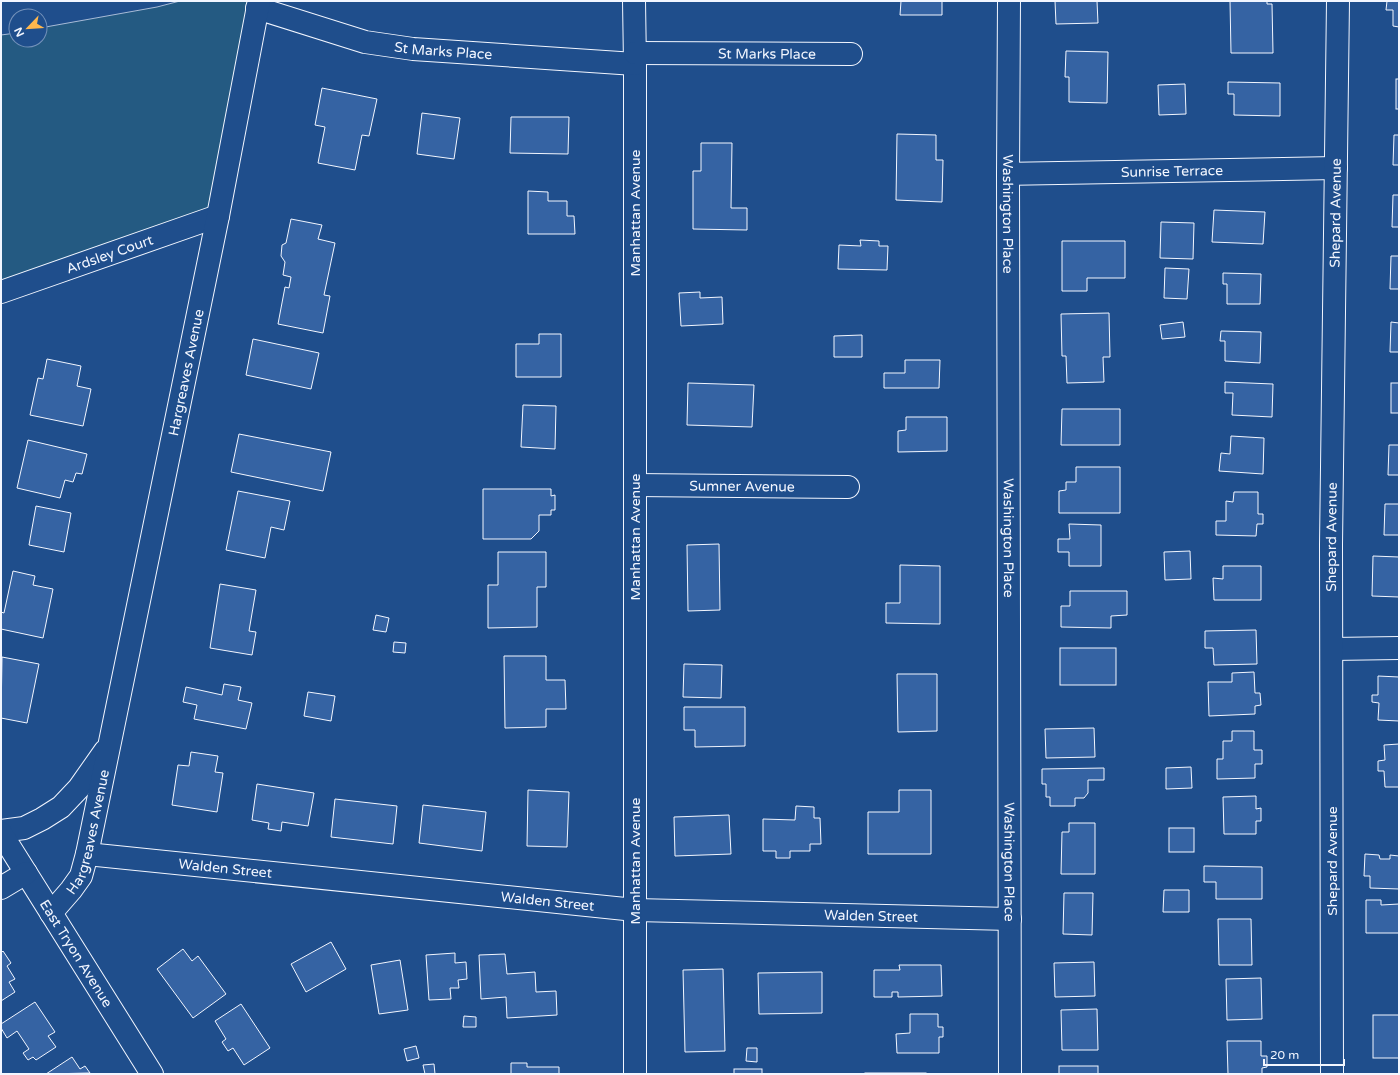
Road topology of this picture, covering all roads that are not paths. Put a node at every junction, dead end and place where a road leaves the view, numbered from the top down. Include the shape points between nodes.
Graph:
1 (634, 1) edge
2 (1009, 1) edge
3 (1338, 1) edge
4 (258, 5) edge
5 (851, 54) dead end
6 (635, 59) junction
7 (1336, 168) junction
8 (1008, 174) junction
9 (218, 216) junction
10 (1, 292) edge
11 (635, 485) junction
12 (848, 488) dead end
13 (1332, 648) junction
14 (1399, 648) edge
15 (111, 743) junction
16 (1, 832) edge
17 (87, 854) junction
18 (26, 874) junction
19 (1, 888) edge
20 (635, 910) junction
21 (51, 913) junction
22 (1010, 919) junction
23 (152, 1074) edge
24 (635, 1074) edge
25 (1010, 1074) edge
26 (1332, 1074) edge

1 - 6 street, Manhattan Avenue
2 - 8 street, Washington Place
3 - 7 street, Shepard Avenue
4 - 6 street, St Marks Place via 365,42 413,49
4 - 9 street, Hargreaves Avenue
5 - 6 street, St Marks Place
6 - 11 street, Manhattan Avenue
7 - 8 street, Sunrise Terrace
7 - 13 street, Shepard Avenue
8 - 22 street, Washington Place
9 - 10 street, Ardsley Court
9 - 15 street, Hargreaves Avenue
11 - 12 street, Sumner Avenue
11 - 20 street, Manhattan Avenue
13 - 14 street
13 - 26 street, Shepard Avenue
15 - 16 street, Hargreaves Avenue via 79,788 61,807 24,828
15 - 17 street, Hargreaves Avenue
16 - 18 street, East Tryon Avenue
17 - 20 street, Walden Street
17 - 21 street, Hargreaves Avenue via 81,876
18 - 19 street
18 - 21 street, East Tryon Avenue
20 - 22 street, Walden Street
20 - 24 street, Manhattan Avenue
21 - 23 street, East Tryon Avenue
22 - 25 street, Washington Place

